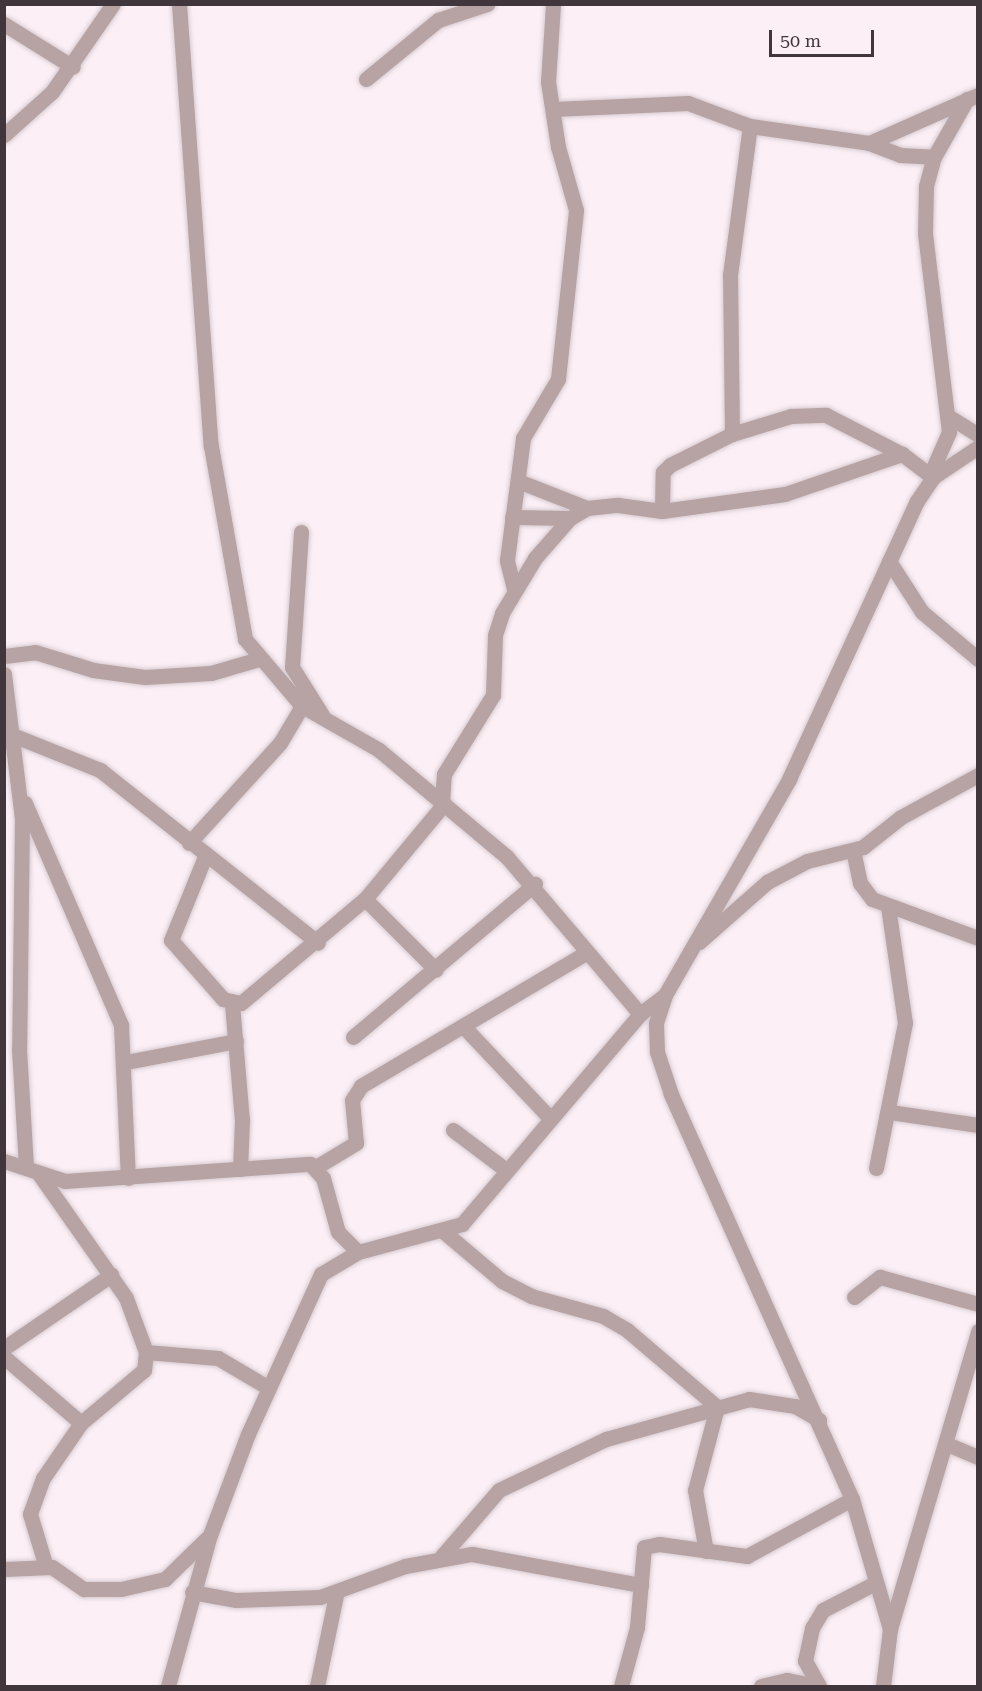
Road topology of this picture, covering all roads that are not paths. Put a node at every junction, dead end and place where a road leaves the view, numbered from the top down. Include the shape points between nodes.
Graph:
1 (113, 4) edge
2 (179, 4) edge
3 (487, 4) edge
4 (553, 4) edge
5 (4, 24) edge
6 (73, 67) junction
7 (366, 79) dead end
8 (972, 97) edge
9 (553, 109) junction
10 (750, 126) junction
11 (4, 135) edge
12 (869, 143) junction
13 (934, 157) junction
14 (948, 416) junction
15 (732, 434) junction
16 (978, 435) edge
17 (978, 447) edge
18 (902, 454) junction
19 (932, 476) junction
20 (518, 481) junction
21 (587, 508) junction
22 (662, 511) junction
23 (512, 517) junction
24 (570, 518) junction
25 (301, 532) dead end
26 (889, 561) junction
27 (514, 589) junction
28 (4, 656) edge
29 (259, 659) junction
30 (978, 659) edge
31 (4, 674) edge
32 (302, 706) junction
33 (328, 722) junction
34 (15, 736) junction
35 (978, 776) edge
36 (19, 788) junction
37 (443, 803) junction
38 (189, 843) junction
39 (853, 850) junction
40 (206, 854) junction
41 (535, 884) junction
42 (365, 899) junction
43 (888, 907) junction
44 (978, 938) edge
45 (318, 943) junction
46 (690, 950) junction
47 (586, 953) junction
48 (436, 970) junction
49 (664, 995) junction
50 (231, 1004) junction
51 (640, 1014) junction
52 (463, 1026) junction
53 (353, 1037) dead end
54 (236, 1041) junction
55 (126, 1062) junction
56 (890, 1112) junction
57 (549, 1118) junction
58 (978, 1125) edge
59 (453, 1130) dead end
60 (4, 1161) edge
61 (316, 1167) junction
62 (876, 1168) dead end
63 (240, 1169) junction
64 (32, 1170) junction
65 (506, 1170) junction
66 (128, 1178) junction
67 (444, 1232) junction
68 (357, 1252) junction
69 (111, 1275) junction
70 (854, 1297) dead end
71 (978, 1304) edge
72 (978, 1331) edge
73 (4, 1348) edge
74 (146, 1352) junction
75 (4, 1357) edge
76 (269, 1388) junction
77 (717, 1407) junction
78 (819, 1420) junction
79 (81, 1423) junction
80 (947, 1444) junction
81 (978, 1457) edge
82 (852, 1499) junction
83 (210, 1535) junction
84 (706, 1551) junction
85 (442, 1556) junction
86 (46, 1567) junction
87 (4, 1569) edge
88 (875, 1583) junction
89 (640, 1585) junction
90 (192, 1592) junction
91 (336, 1595) junction
92 (890, 1629) junction
93 (168, 1686) edge
94 (316, 1686) edge
95 (621, 1686) edge
96 (761, 1686) edge
97 (819, 1686) edge
98 (882, 1686) edge

1 - 6 street
2 - 29 street via 212,450 237,615
3 - 7 street via 438,20
4 - 9 street via 546,60
5 - 6 street
6 - 11 street via 35,111
8 - 12 street
8 - 13 street
9 - 10 street via 688,104
9 - 20 street via 558,147 576,210 558,379 529,421
10 - 12 street
10 - 15 street via 730,275
12 - 13 street via 900,155
13 - 14 street via 925,234
14 - 16 street
14 - 19 street via 948,442
15 - 18 street via 791,416 826,415
15 - 22 street via 666,468
17 - 19 street
18 - 19 street
18 - 22 street via 785,494
19 - 26 street
20 - 21 street
20 - 23 street
21 - 22 street
21 - 24 street
23 - 24 street
23 - 27 street via 507,560
24 - 27 street
25 - 33 street via 292,667
26 - 30 street via 922,612
26 - 46 street via 789,779
27 - 37 street via 495,635 493,695 444,774
28 - 29 street via 35,652 93,670 145,677 211,673
29 - 32 street
31 - 34 street
32 - 33 street
32 - 38 street via 280,744
33 - 37 street via 379,750
34 - 36 street
34 - 38 street via 100,770
35 - 39 street
36 - 55 street via 97,961 121,1025
36 - 64 street
37 - 41 street
37 - 42 street
38 - 40 street
39 - 43 street via 864,893
39 - 46 street via 807,861 768,882
40 - 45 street
40 - 50 street via 171,940
41 - 47 street
41 - 48 street
42 - 45 street
42 - 48 street
43 - 44 street
43 - 56 street via 904,1023
45 - 50 street via 252,997
46 - 49 street
47 - 51 street
47 - 52 street
48 - 53 street
49 - 51 street
49 - 78 street via 656,1023 657,1052 671,1094 749,1276
50 - 54 street
51 - 57 street
52 - 57 street
52 - 61 street via 354,1093 356,1143
54 - 55 street
54 - 63 street
55 - 66 street
56 - 58 street
56 - 62 street
57 - 65 street
59 - 65 street
60 - 64 street
61 - 63 street via 300,1163
61 - 68 street via 338,1232
63 - 66 street
64 - 66 street via 65,1180
64 - 69 street
65 - 67 street via 477,1211
67 - 68 street
67 - 77 street via 502,1281 531,1296 603,1316 627,1330
68 - 76 street via 321,1274
69 - 73 street
69 - 74 street
70 - 71 street via 880,1277
72 - 80 street
74 - 76 street via 218,1358
74 - 79 street via 144,1370 134,1383
75 - 79 street
76 - 83 street
77 - 78 street via 749,1399 780,1402
77 - 84 street via 695,1490
77 - 85 street via 551,1460 499,1490
78 - 82 street
79 - 86 street via 33,1498 30,1514
80 - 81 street
80 - 92 street
82 - 84 street via 747,1556
82 - 88 street
83 - 86 street via 165,1579 121,1589 84,1589
83 - 90 street
84 - 89 street via 659,1544 644,1547
85 - 89 street via 505,1557
85 - 91 street
86 - 87 street
88 - 92 street
88 - 97 street via 823,1610 812,1628 805,1661
89 - 95 street via 638,1627
90 - 91 street via 248,1600
90 - 93 street
91 - 94 street
92 - 98 street
96 - 97 street via 787,1680

